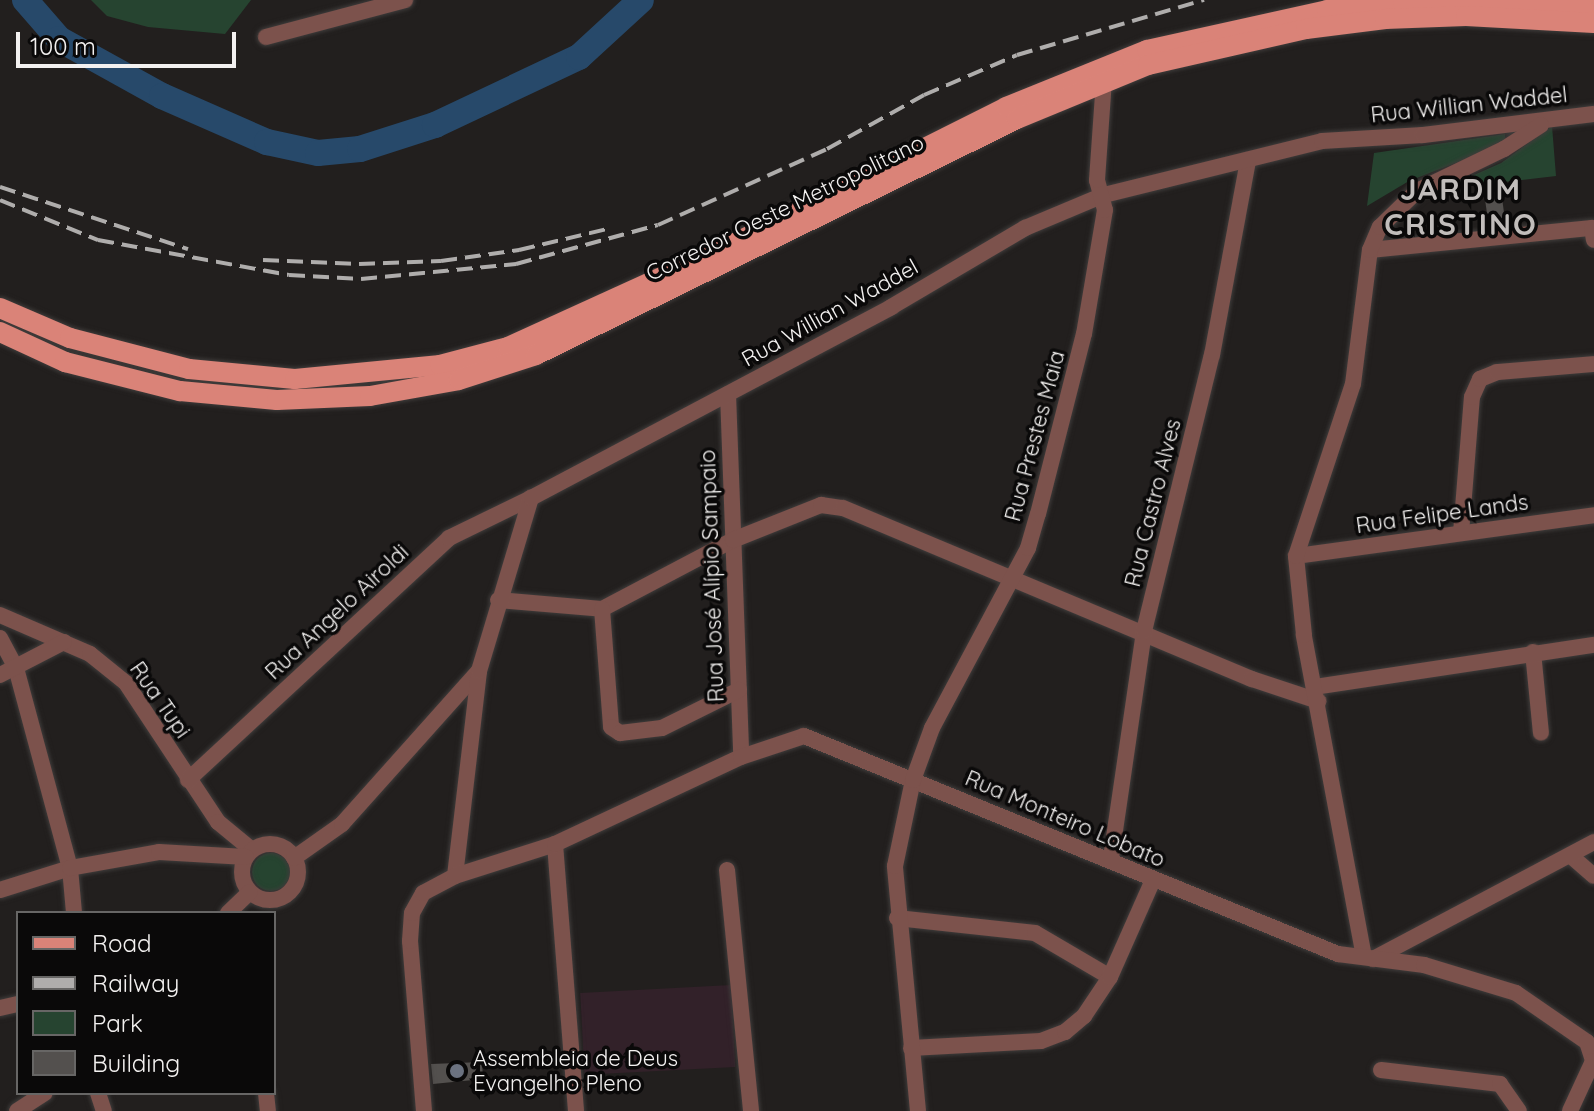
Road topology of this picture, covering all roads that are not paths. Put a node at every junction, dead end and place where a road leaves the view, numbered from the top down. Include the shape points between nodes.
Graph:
1 (405, 0) edge
2 (1594, 6) edge
3 (1594, 23) edge
4 (1200, 36) junction
5 (266, 37) dead end
6 (1104, 80) junction
7 (1594, 114) edge
8 (1546, 122) junction
9 (1248, 160) junction
10 (1104, 195) junction
11 (1593, 231) edge
12 (1370, 250) junction
13 (0, 308) edge
14 (35, 324) junction
15 (0, 332) edge
16 (25, 345) junction
17 (1594, 364) edge
18 (728, 394) junction
19 (531, 498) junction
20 (1594, 515) edge
21 (1461, 533) junction
22 (733, 540) junction
23 (1296, 556) junction
24 (1014, 575) junction
25 (498, 600) junction
26 (602, 609) junction
27 (0, 615) edge
28 (1144, 631) junction
29 (0, 638) edge
30 (64, 642) junction
31 (1594, 645) edge
32 (1533, 652) junction
33 (16, 668) junction
34 (479, 671) junction
35 (0, 675) edge
36 (739, 690) junction
37 (1317, 694) junction
38 (1541, 733) dead end
39 (741, 757) junction
40 (188, 780) junction
41 (913, 780) junction
42 (1594, 842) edge
43 (555, 844) junction
44 (249, 854) junction
45 (1571, 856) junction
46 (294, 858) junction
47 (1111, 858) junction
48 (70, 868) junction
49 (727, 870) dead end
50 (455, 876) junction
51 (1594, 876) edge
52 (1153, 880) junction
53 (0, 890) edge
54 (254, 901) edge
55 (74, 911) edge
56 (232, 911) edge
57 (897, 918) junction
58 (1368, 958) junction
59 (1110, 977) junction
60 (911, 1048) junction
61 (1381, 1070) dead end
62 (42, 1095) edge
63 (17, 1111) edge
64 (424, 1111) edge
65 (576, 1111) edge
66 (751, 1111) edge
67 (918, 1111) edge
68 (1519, 1111) edge
69 (1570, 1111) edge

1 - 5 street
2 - 4 main road via 1403,3 1283,17
3 - 6 main road, Corredor Oeste Metropolitano via 1466,16 1385,19 1306,29
4 - 6 main road via 1126,64
4 - 14 main road via 1093,68 522,341 440,365 295,379 189,369
6 - 10 street, Rua Prestes Maia via 1097,180
6 - 16 main road, Corredor Oeste Metropolitano via 536,355 459,380 370,396 277,400 122,379
7 - 8 street, Rua Willian Waddel
8 - 9 street, Rua Willian Waddel via 1322,141
8 - 12 street via 1417,191 1395,207
9 - 10 street, Rua Willian Waddel
9 - 28 street, Rua Castro Alves via 1212,355
10 - 18 street, Rua Willian Waddel via 1025,228
10 - 24 street, Rua Prestes Maia via 1084,334 1038,514
11 - 12 street
12 - 23 street via 1353,384
13 - 14 main road
14 - 16 main road
15 - 16 main road, Corredor Oeste Metropolitano
17 - 21 street via 1497,372 1480,379 1472,397
18 - 19 street, Rua Willian Waddel
18 - 22 street, Rua José Alípio Sampaio
19 - 25 street
19 - 40 street, Rua Angelo Airoldi via 449,538
20 - 21 street, Rua Felipe Lands
21 - 23 street, Rua Felipe Lands
22 - 24 street via 821,505 843,508
22 - 26 street
22 - 36 street, Rua José Alípio Sampaio
23 - 37 street via 1295,577
24 - 28 street
24 - 41 street, Rua Prestes Maia via 932,728
25 - 26 street
25 - 34 street
26 - 36 street via 611,727 620,733 662,728
27 - 30 street, Rua Tupi
28 - 37 street via 1252,679
28 - 47 street, Rua Castro Alves
29 - 33 street
30 - 33 street
30 - 40 street, Rua Tupi via 90,654 126,683
31 - 32 street
32 - 37 street
32 - 38 street
33 - 35 street
33 - 48 street
34 - 46 street via 342,824
34 - 50 street
36 - 39 street, Rua José Alípio Sampaio
37 - 58 street
39 - 41 street, Rua Monteiro Lobato via 804,736
39 - 43 street, Rua Monteiro Lobato
40 - 44 street, Rua Tupi
41 - 47 street, Rua Monteiro Lobato
41 - 57 street, Rua Prestes Maia via 895,866
42 - 45 street
43 - 50 street, Rua Monteiro Lobato
43 - 65 street
44 - 46 street via 275,844
44 - 48 street via 159,852
44 - 54 street via 242,872
45 - 51 street
45 - 58 street
46 - 54 street via 298,875 291,891 275,900
47 - 52 street, Rua Monteiro Lobato
48 - 53 street
48 - 55 street
49 - 66 street
50 - 64 street, Rua Monteiro Lobato via 423,893 412,913
52 - 58 street, Rua Monteiro Lobato via 1338,954
52 - 59 street
54 - 56 street
57 - 59 street via 1035,933
57 - 60 street, Rua Prestes Maia
58 - 69 street, Rua Monteiro Lobato via 1480,979 1516,993 1583,1036 1593,1061
59 - 60 street via 1084,1016 1054,1038
60 - 67 street, Rua Prestes Maia
61 - 68 street via 1500,1084
62 - 63 street

